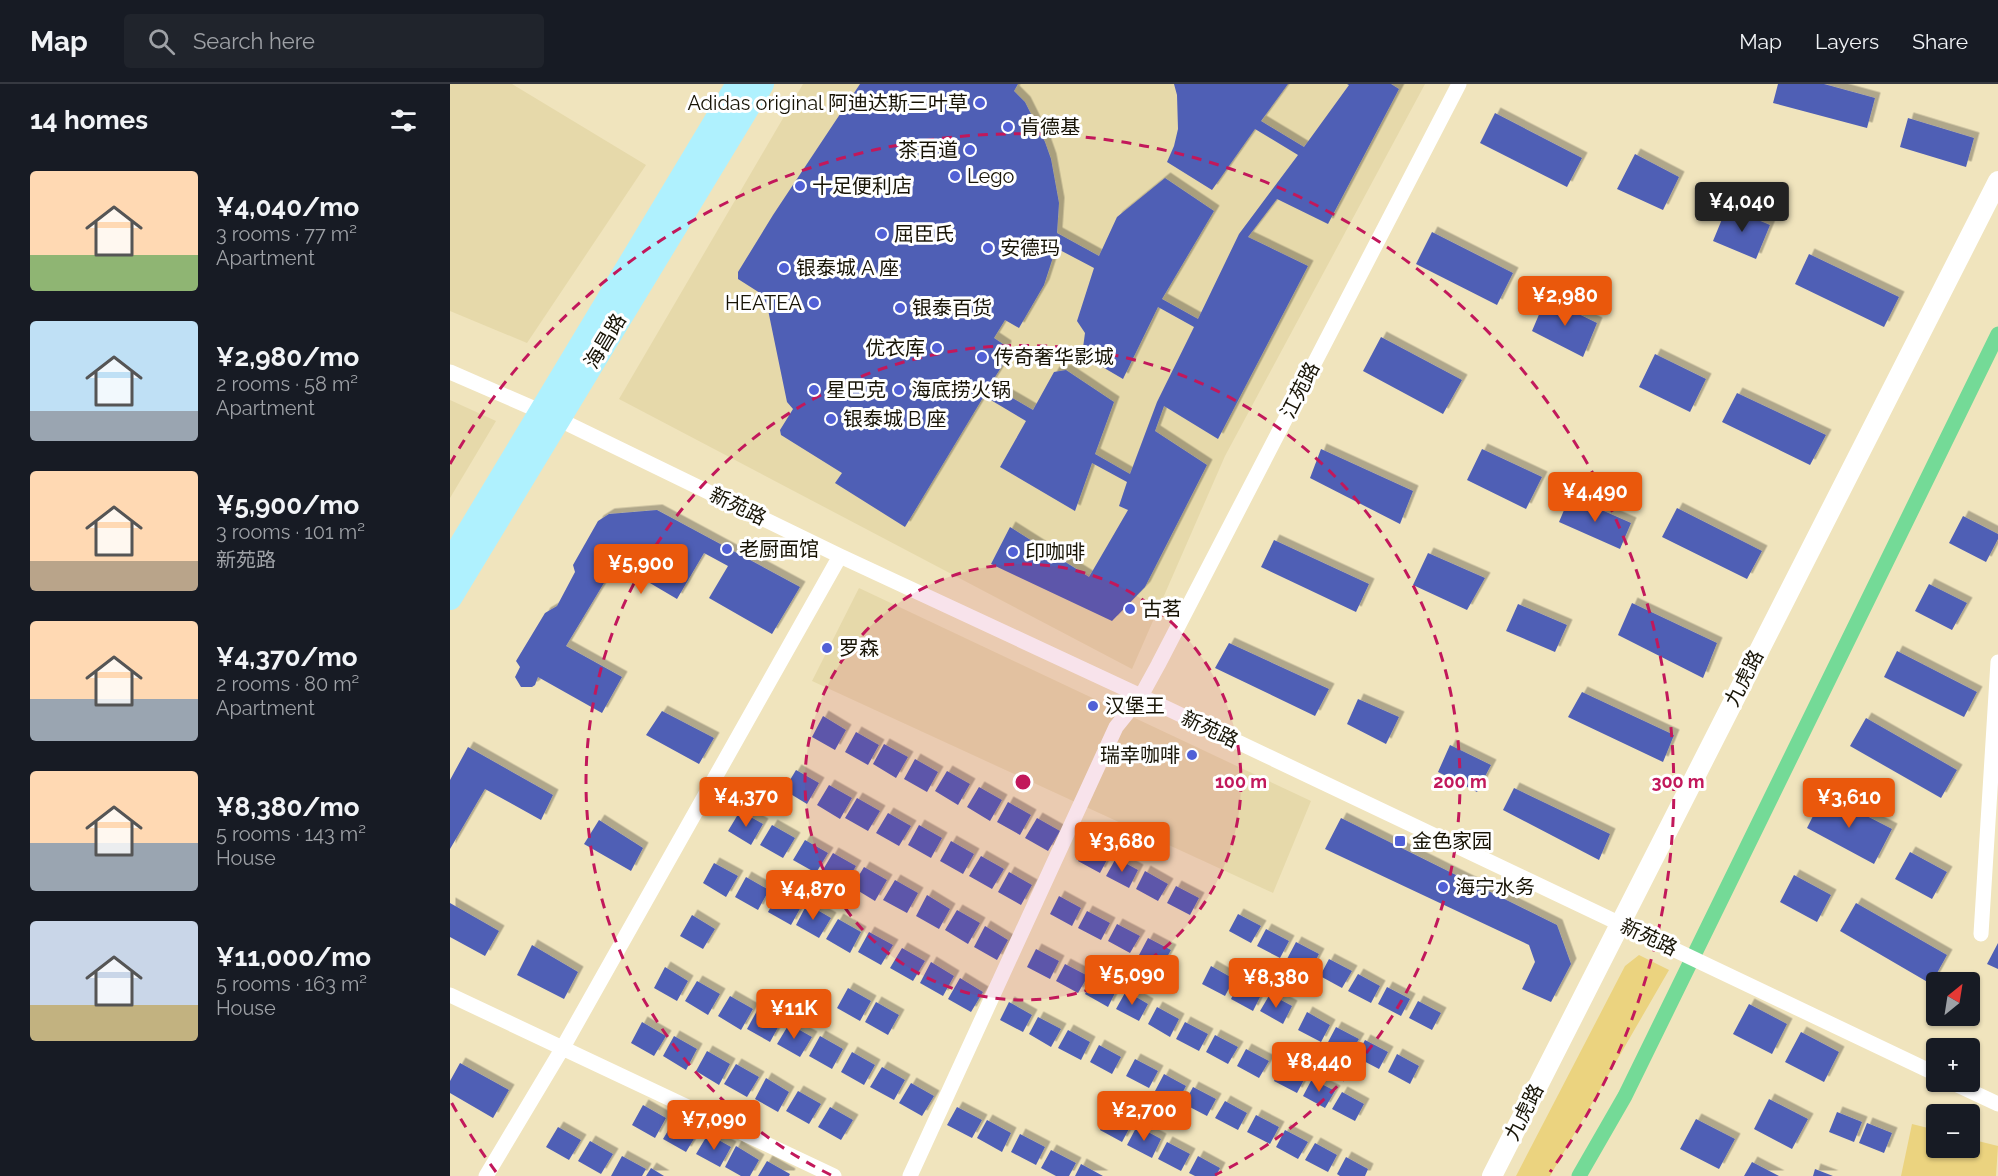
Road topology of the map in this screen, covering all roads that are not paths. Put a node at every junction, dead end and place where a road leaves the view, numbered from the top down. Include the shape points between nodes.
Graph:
1 (738, 84) edge
2 (762, 84) edge
3 (1459, 84) edge
4 (1998, 182) edge
5 (450, 372) edge
6 (550, 415) junction
7 (840, 556) junction
8 (450, 563) edge
9 (450, 598) edge
10 (1998, 662) edge
11 (1141, 696) junction
12 (1619, 923) junction
13 (1981, 934) dead end
14 (450, 994) edge
15 (562, 1049) junction
16 (1926, 1069) edge
17 (1972, 1092) edge
18 (1998, 1104) edge
19 (486, 1176) edge
20 (834, 1176) edge
21 (910, 1176) edge
22 (1492, 1176) edge

1 - 6 main road, 海昌路
2 - 6 main road, 海昌路
3 - 11 street, 江苑路
4 - 12 street, 九虎路
5 - 6 street, 新苑路
6 - 7 street, 新苑路
6 - 8 main road, 海昌路
6 - 9 main road, 海昌路
7 - 11 street, 新苑路
7 - 15 street
10 - 13 street
11 - 12 street, 新苑路
11 - 21 street, 江苑路 via 1116,727
12 - 16 street, 新苑路
12 - 22 street, 九虎路
14 - 15 street
15 - 19 street
15 - 20 street
17 - 18 street

